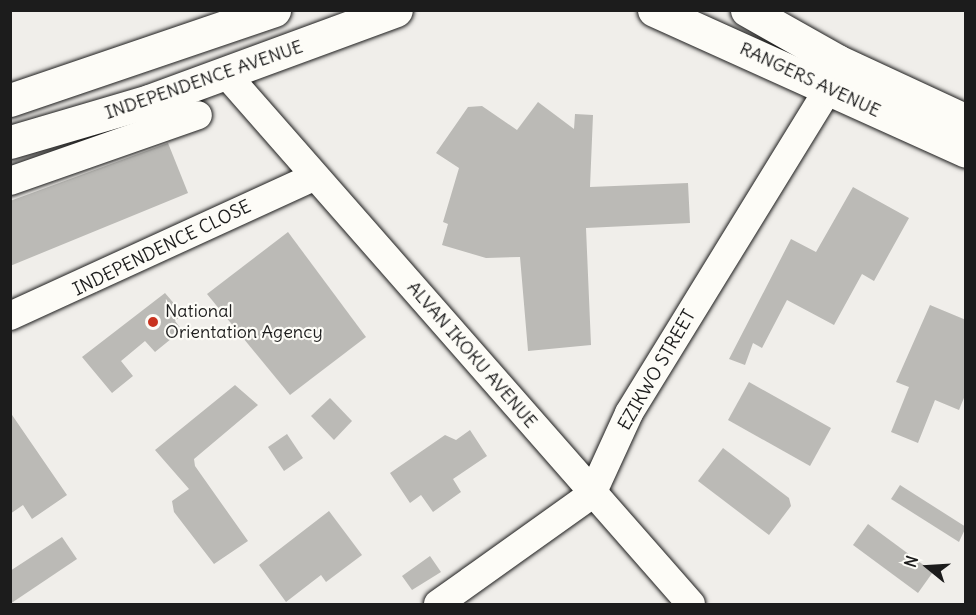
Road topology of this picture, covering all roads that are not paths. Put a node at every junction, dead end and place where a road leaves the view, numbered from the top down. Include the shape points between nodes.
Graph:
1 (274, 10) edge
2 (396, 10) edge
3 (654, 10) edge
4 (747, 10) edge
5 (226, 74) junction
6 (829, 88) junction
7 (10, 100) edge
8 (198, 115) dead end
9 (966, 121) edge
10 (10, 142) edge
11 (966, 151) edge
12 (313, 177) junction
13 (10, 181) edge
14 (10, 316) edge
15 (592, 494) junction
16 (438, 604) edge
17 (691, 604) edge

1 - 7 main road
2 - 5 main road, INDEPENDENCE AVENUE
3 - 6 main road, RANGERS AVENUE
4 - 9 main road, RANGERS AVENUE via 837,61
5 - 10 main road, INDEPENDENCE AVENUE
5 - 12 street, ALVAN IKOKU AVENUE
6 - 11 main road, RANGERS AVENUE
6 - 15 street, EZIKWO STREET via 629,413
8 - 13 street
12 - 14 street, INDEPENDENCE CLOSE
12 - 15 street, ALVAN IKOKU AVENUE
15 - 16 street, EZIKWO STREET
15 - 17 street, ALVAN IKOKU AVENUE

